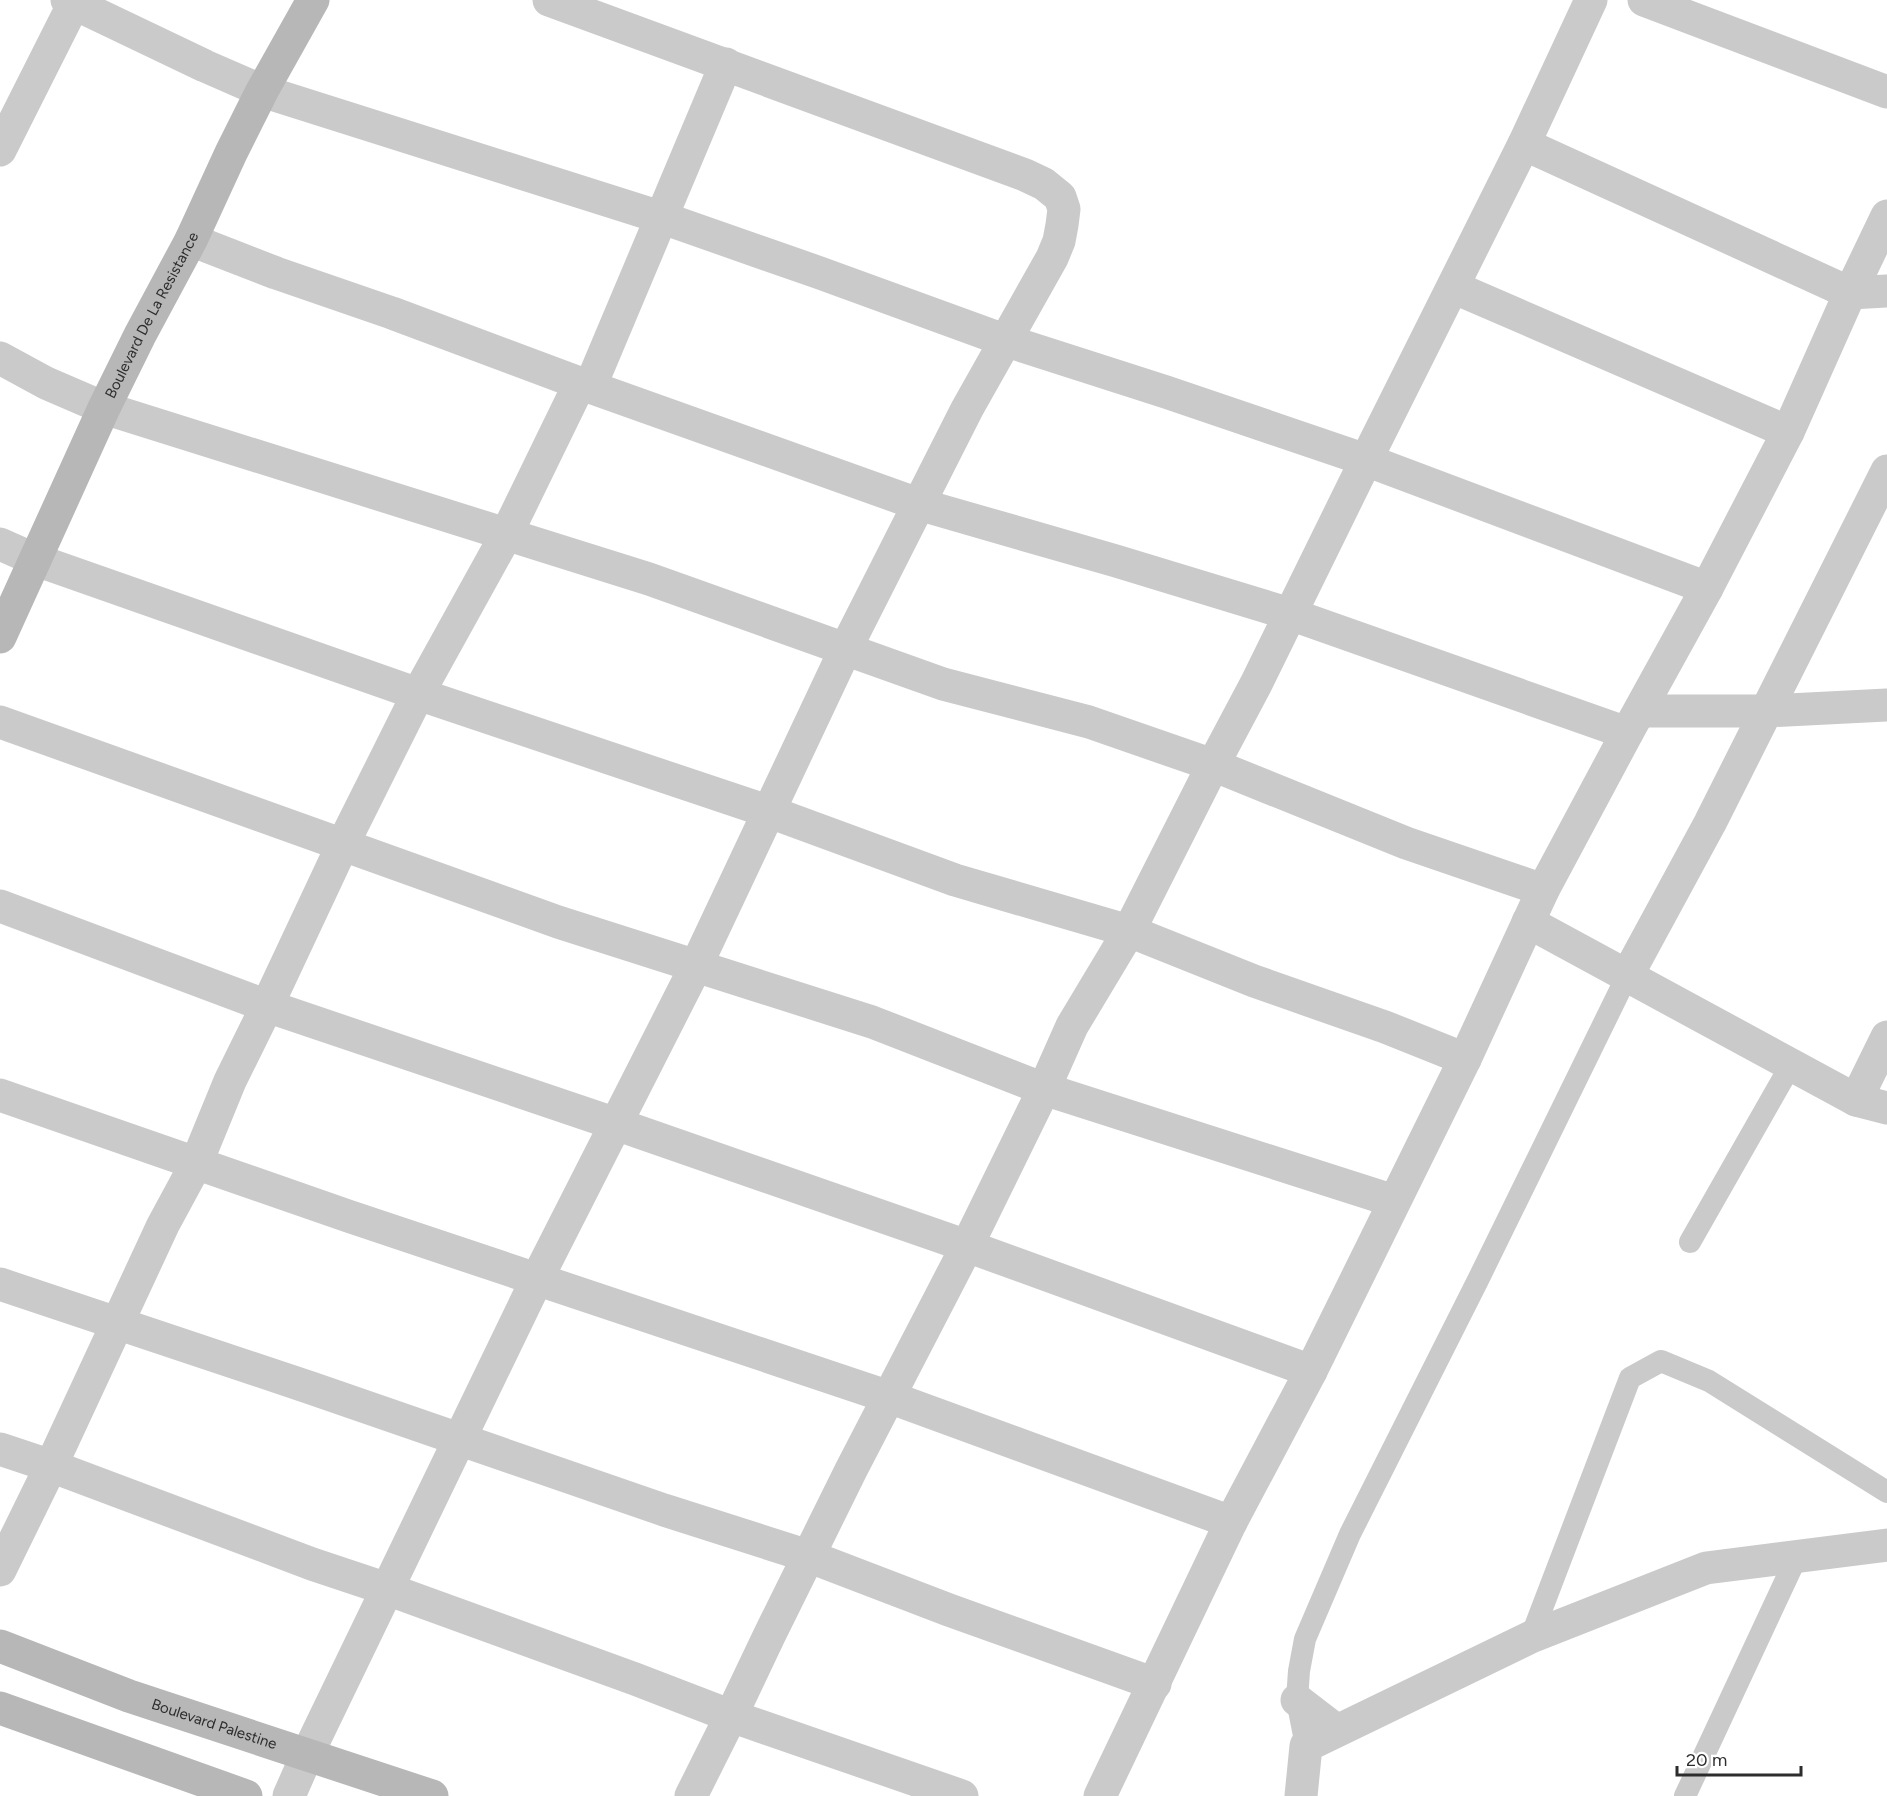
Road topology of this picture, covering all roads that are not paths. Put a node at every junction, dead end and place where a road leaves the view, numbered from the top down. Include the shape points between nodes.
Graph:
1 (313, 0) edge
2 (549, 0) edge
3 (1591, 0) edge
4 (1644, 0) edge
5 (70, 2) edge
6 (726, 64) junction
7 (262, 91) junction
8 (1887, 92) edge
9 (1524, 144) junction
10 (0, 150) edge
11 (1887, 216) edge
12 (660, 217) junction
13 (191, 240) junction
14 (1453, 287) junction
15 (1887, 291) edge
16 (1850, 293) junction
17 (1004, 340) junction
18 (0, 358) edge
19 (585, 385) junction
20 (104, 408) junction
21 (1788, 432) junction
22 (1365, 460) junction
23 (1887, 471) edge
24 (918, 504) junction
25 (506, 535) junction
26 (0, 544) edge
27 (36, 560) junction
28 (1707, 588) junction
29 (1290, 614) junction
30 (0, 637) edge
31 (845, 650) junction
32 (418, 694) junction
33 (1887, 705) edge
34 (1766, 711) junction
35 (0, 722) edge
36 (1633, 722) junction
37 (1213, 765) junction
38 (770, 812) junction
39 (343, 844) junction
40 (1543, 890) junction
41 (0, 906) edge
42 (1528, 922) junction
43 (1129, 932) junction
44 (696, 966) junction
45 (1627, 976) junction
46 (267, 1006) junction
47 (1887, 1037) edge
48 (1465, 1059) junction
49 (1792, 1063) junction
50 (1044, 1089) junction
51 (0, 1095) edge
52 (1856, 1100) junction
53 (1887, 1108) edge
54 (616, 1125) junction
55 (196, 1164) junction
56 (1394, 1201) junction
57 (1690, 1242) dead end
58 (967, 1246) junction
59 (537, 1279) junction
60 (0, 1284) edge
61 (118, 1323) junction
62 (1311, 1371) junction
63 (889, 1397) junction
64 (458, 1439) junction
65 (0, 1449) edge
66 (51, 1466) junction
67 (1887, 1492) edge
68 (1232, 1522) junction
69 (1887, 1545) edge
70 (808, 1556) junction
71 (1797, 1556) junction
72 (0, 1570) edge
73 (387, 1589) junction
74 (1531, 1637) junction
75 (0, 1646) edge
76 (1155, 1684) junction
77 (1297, 1700) junction
78 (0, 1708) edge
79 (731, 1716) junction
80 (1336, 1730) junction
81 (1306, 1746) junction
82 (307, 1755) junction
83 (246, 1796) edge
84 (290, 1796) edge
85 (432, 1796) edge
86 (691, 1796) edge
87 (962, 1796) edge
88 (1100, 1796) edge
89 (1301, 1796) edge
90 (1685, 1796) edge

1 - 7 street, Boulevard De La Resistance
2 - 6 street
3 - 9 street
4 - 8 street
5 - 7 street
5 - 10 street
6 - 12 street
6 - 17 street via 1024,175 1060,196 1064,209 1059,241
7 - 12 street
7 - 13 street, Boulevard De La Resistance
9 - 14 street
9 - 16 street
11 - 16 street
12 - 17 street
12 - 19 street
13 - 19 street
13 - 20 street, Boulevard De La Resistance
14 - 21 street
14 - 22 street
15 - 16 street
16 - 21 street
17 - 22 street
17 - 24 street
18 - 20 street
19 - 24 street
19 - 25 street
20 - 25 street
20 - 27 street, Boulevard De La Resistance
21 - 28 street
22 - 28 street
22 - 29 street
23 - 34 street
24 - 29 street
24 - 31 street
25 - 31 street via 648,579
25 - 32 street
26 - 27 street
27 - 30 street, Boulevard De La Resistance
27 - 32 street
28 - 36 street
29 - 36 street
29 - 37 street
31 - 37 street via 943,684 1089,722
31 - 38 street
32 - 38 street
32 - 39 street
33 - 34 street
34 - 36 street
34 - 45 street
35 - 39 street
36 - 40 street
37 - 40 street via 1406,843
37 - 43 street
38 - 43 street via 955,880
38 - 44 street
39 - 44 street via 558,922
39 - 46 street
40 - 42 street
41 - 46 street
42 - 45 street
42 - 48 street
43 - 48 street
43 - 50 street via 1072,1026
44 - 50 street via 872,1022
44 - 54 street
45 - 49 street
45 - 77 lane via 1350,1534 1305,1639
46 - 54 street
46 - 55 street via 230,1081
47 - 52 street
48 - 56 street
49 - 52 street
49 - 57 lane
50 - 56 street
50 - 58 street
51 - 55 street
52 - 53 street
54 - 58 street
54 - 59 street
55 - 59 street
55 - 61 street
56 - 62 street
58 - 62 street
58 - 63 street
59 - 63 street
59 - 64 street
60 - 61 street
61 - 64 street
61 - 66 street
62 - 68 street
63 - 68 street
63 - 70 street
64 - 70 street
64 - 73 street
65 - 66 street
66 - 72 street
66 - 73 street
67 - 74 lane via 1709,1381 1661,1361 1630,1378
68 - 76 street
69 - 71 street
70 - 76 street
70 - 79 street
71 - 74 street via 1706,1568
71 - 90 lane
73 - 79 street
73 - 82 street
74 - 80 street
75 - 82 street, Boulevard Palestine via 129,1696
76 - 88 street
77 - 80 street
77 - 81 lane
78 - 83 street
79 - 86 street
79 - 87 street
80 - 81 street
81 - 89 street
82 - 84 street
82 - 85 street, Boulevard Palestine

